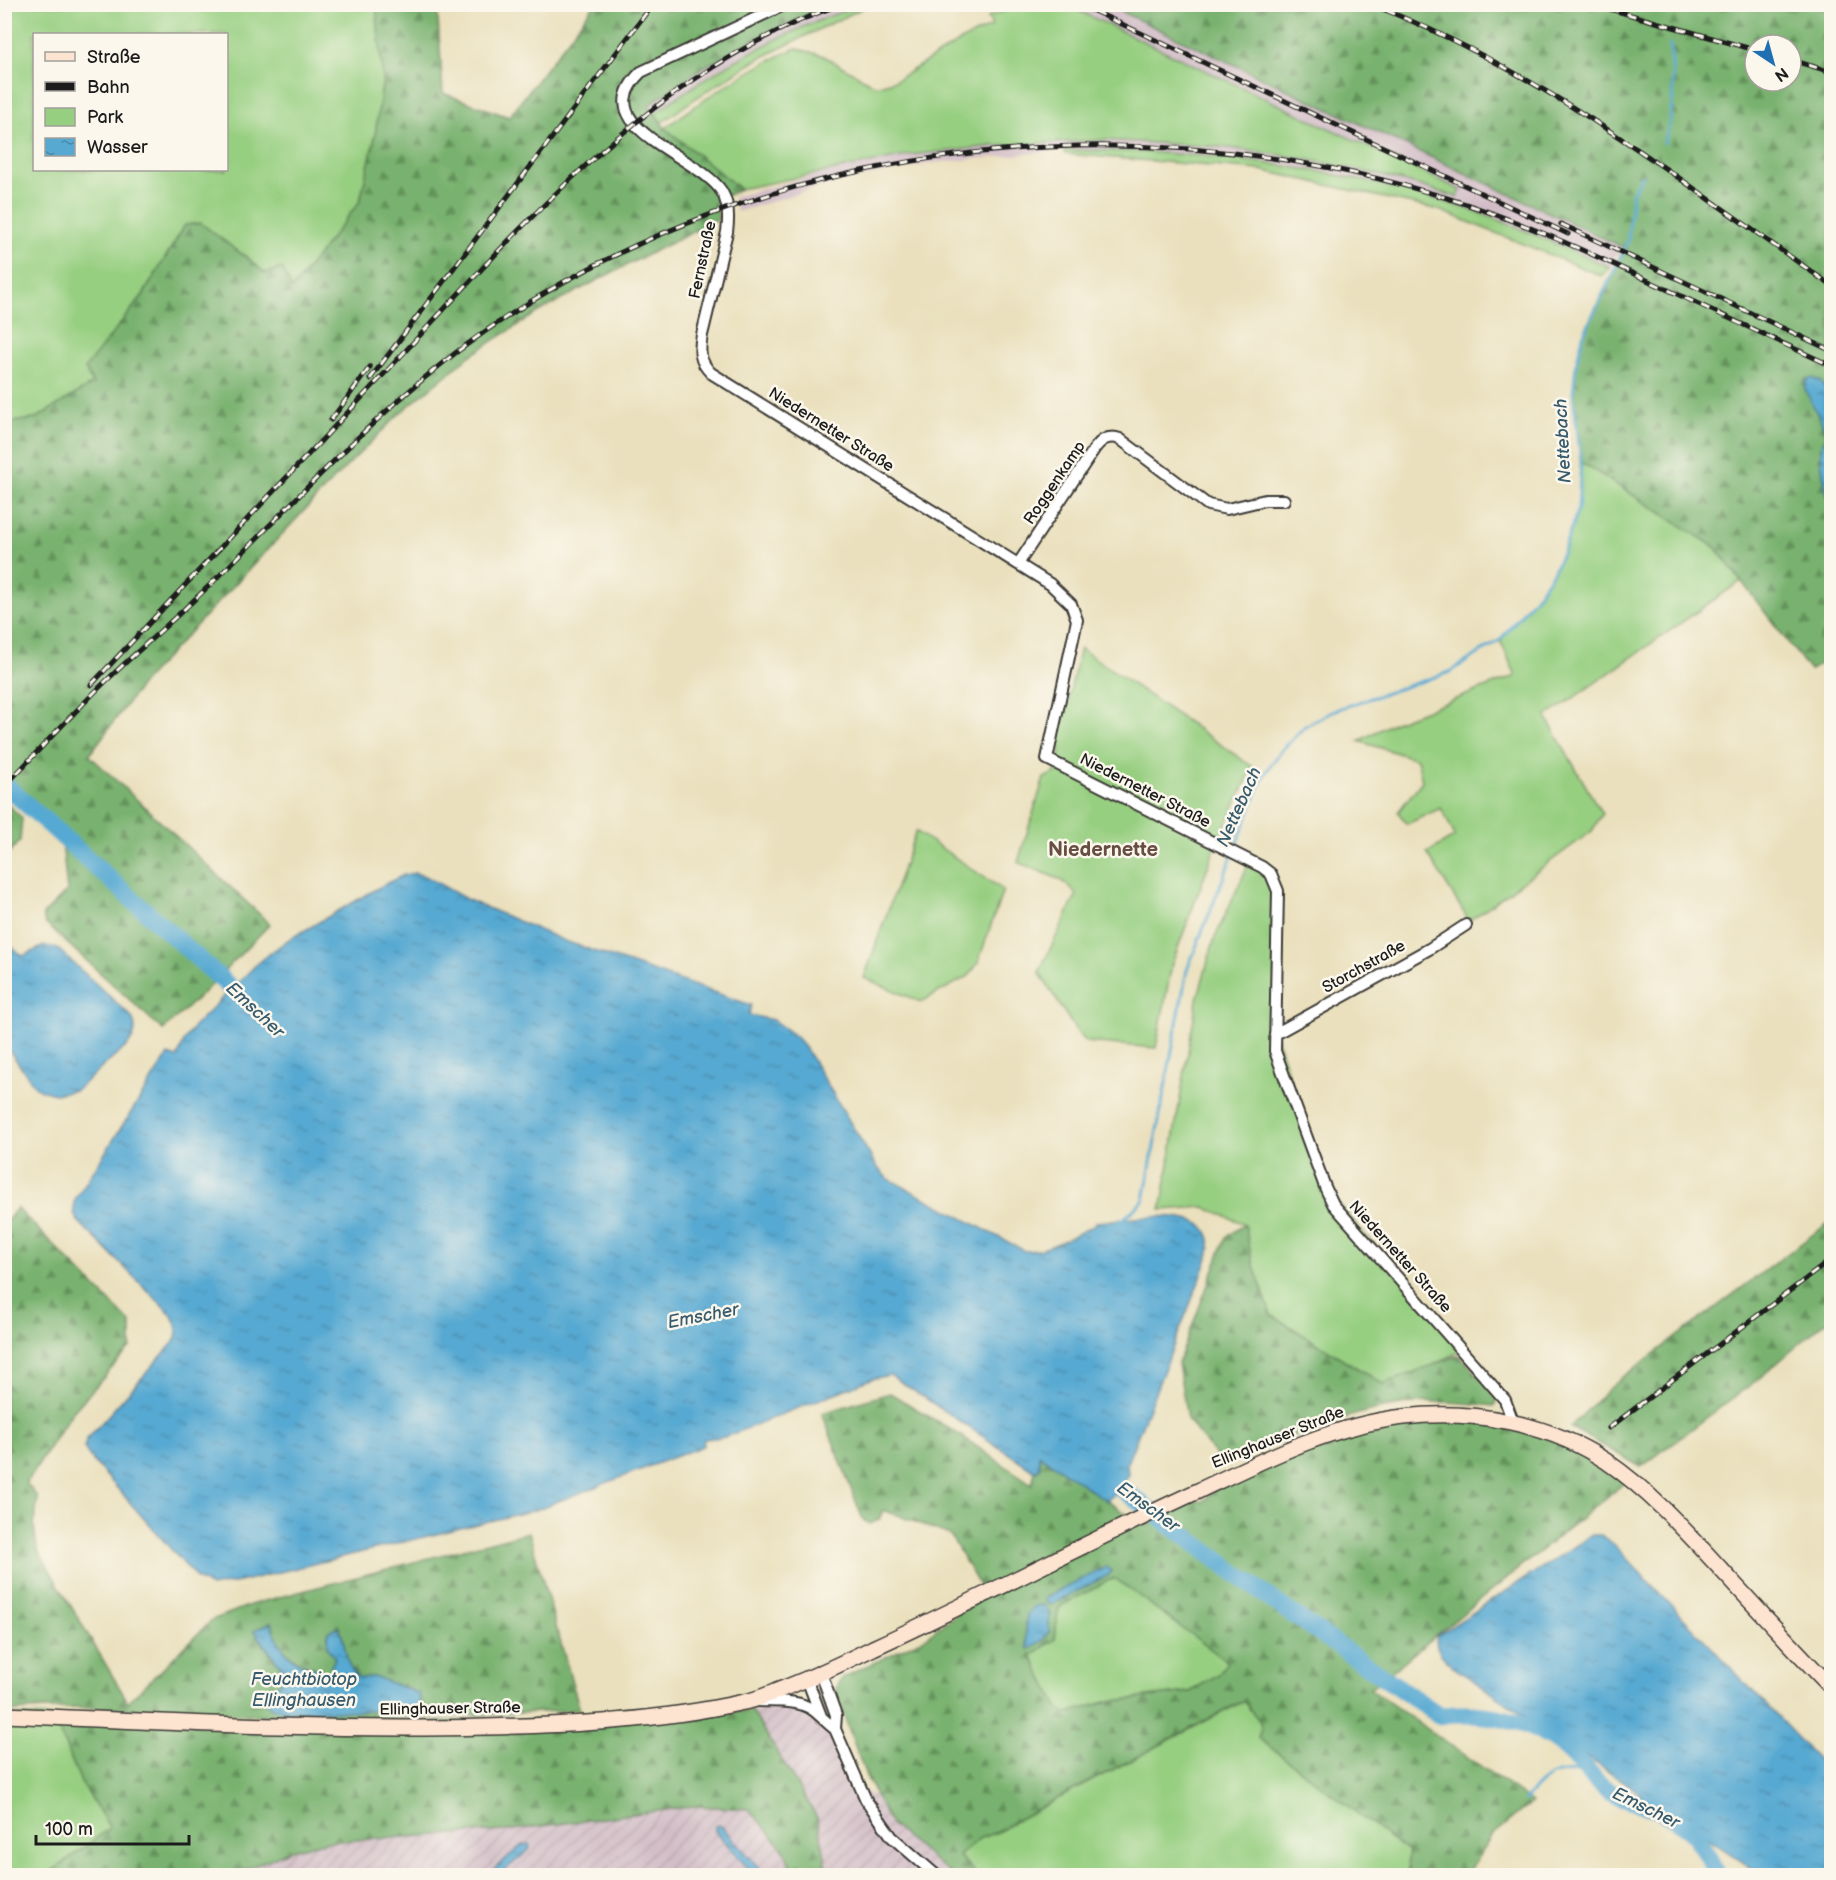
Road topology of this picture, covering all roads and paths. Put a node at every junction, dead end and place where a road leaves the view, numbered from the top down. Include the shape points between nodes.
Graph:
1 (786, 4) edge
2 (702, 363) joint
3 (1284, 500) dead end
4 (1018, 564) junction
5 (1466, 925) dead end
6 (1275, 1034) junction
7 (1513, 1422) junction
8 (814, 1676) junction
9 (1832, 1688) edge
10 (751, 1701) junction
11 (4, 1715) edge
12 (822, 1719) junction
13 (835, 1729) junction
14 (937, 1875) edge

1 - 2 street, Fernstraße via 641,72 627,87 624,102 631,120 645,134 706,174 727,202 727,232 699,350
2 - 4 street, Niedernetter Straße via 711,373
3 - 4 street, Roggenkamp via 1227,509 1208,505 1120,440 1110,437 1095,448
4 - 6 street, Niedernetter Straße via 1061,592 1077,620 1047,759 1271,874 1278,891
5 - 6 street, Storchstraße
6 - 7 street, Niedernetter Straße via 1278,1063 1333,1204 1505,1400
7 - 8 main road, Ellinghauser Straße via 1460,1414 1409,1416 1313,1441 1118,1528
7 - 9 main road, Ellinghauser Straße via 1585,1449 1647,1493
8 - 10 main road, Ellinghauser Straße
8 - 12 street
8 - 13 street, Ellinghauser Straße via 836,1715
10 - 11 main road, Ellinghauser Straße via 650,1718 570,1725 390,1729
10 - 12 street, Ellinghauser Straße via 795,1703 812,1709
12 - 13 street, Ellinghauser Straße
13 - 14 street, Ellinghauser Straße via 866,1800 892,1837

